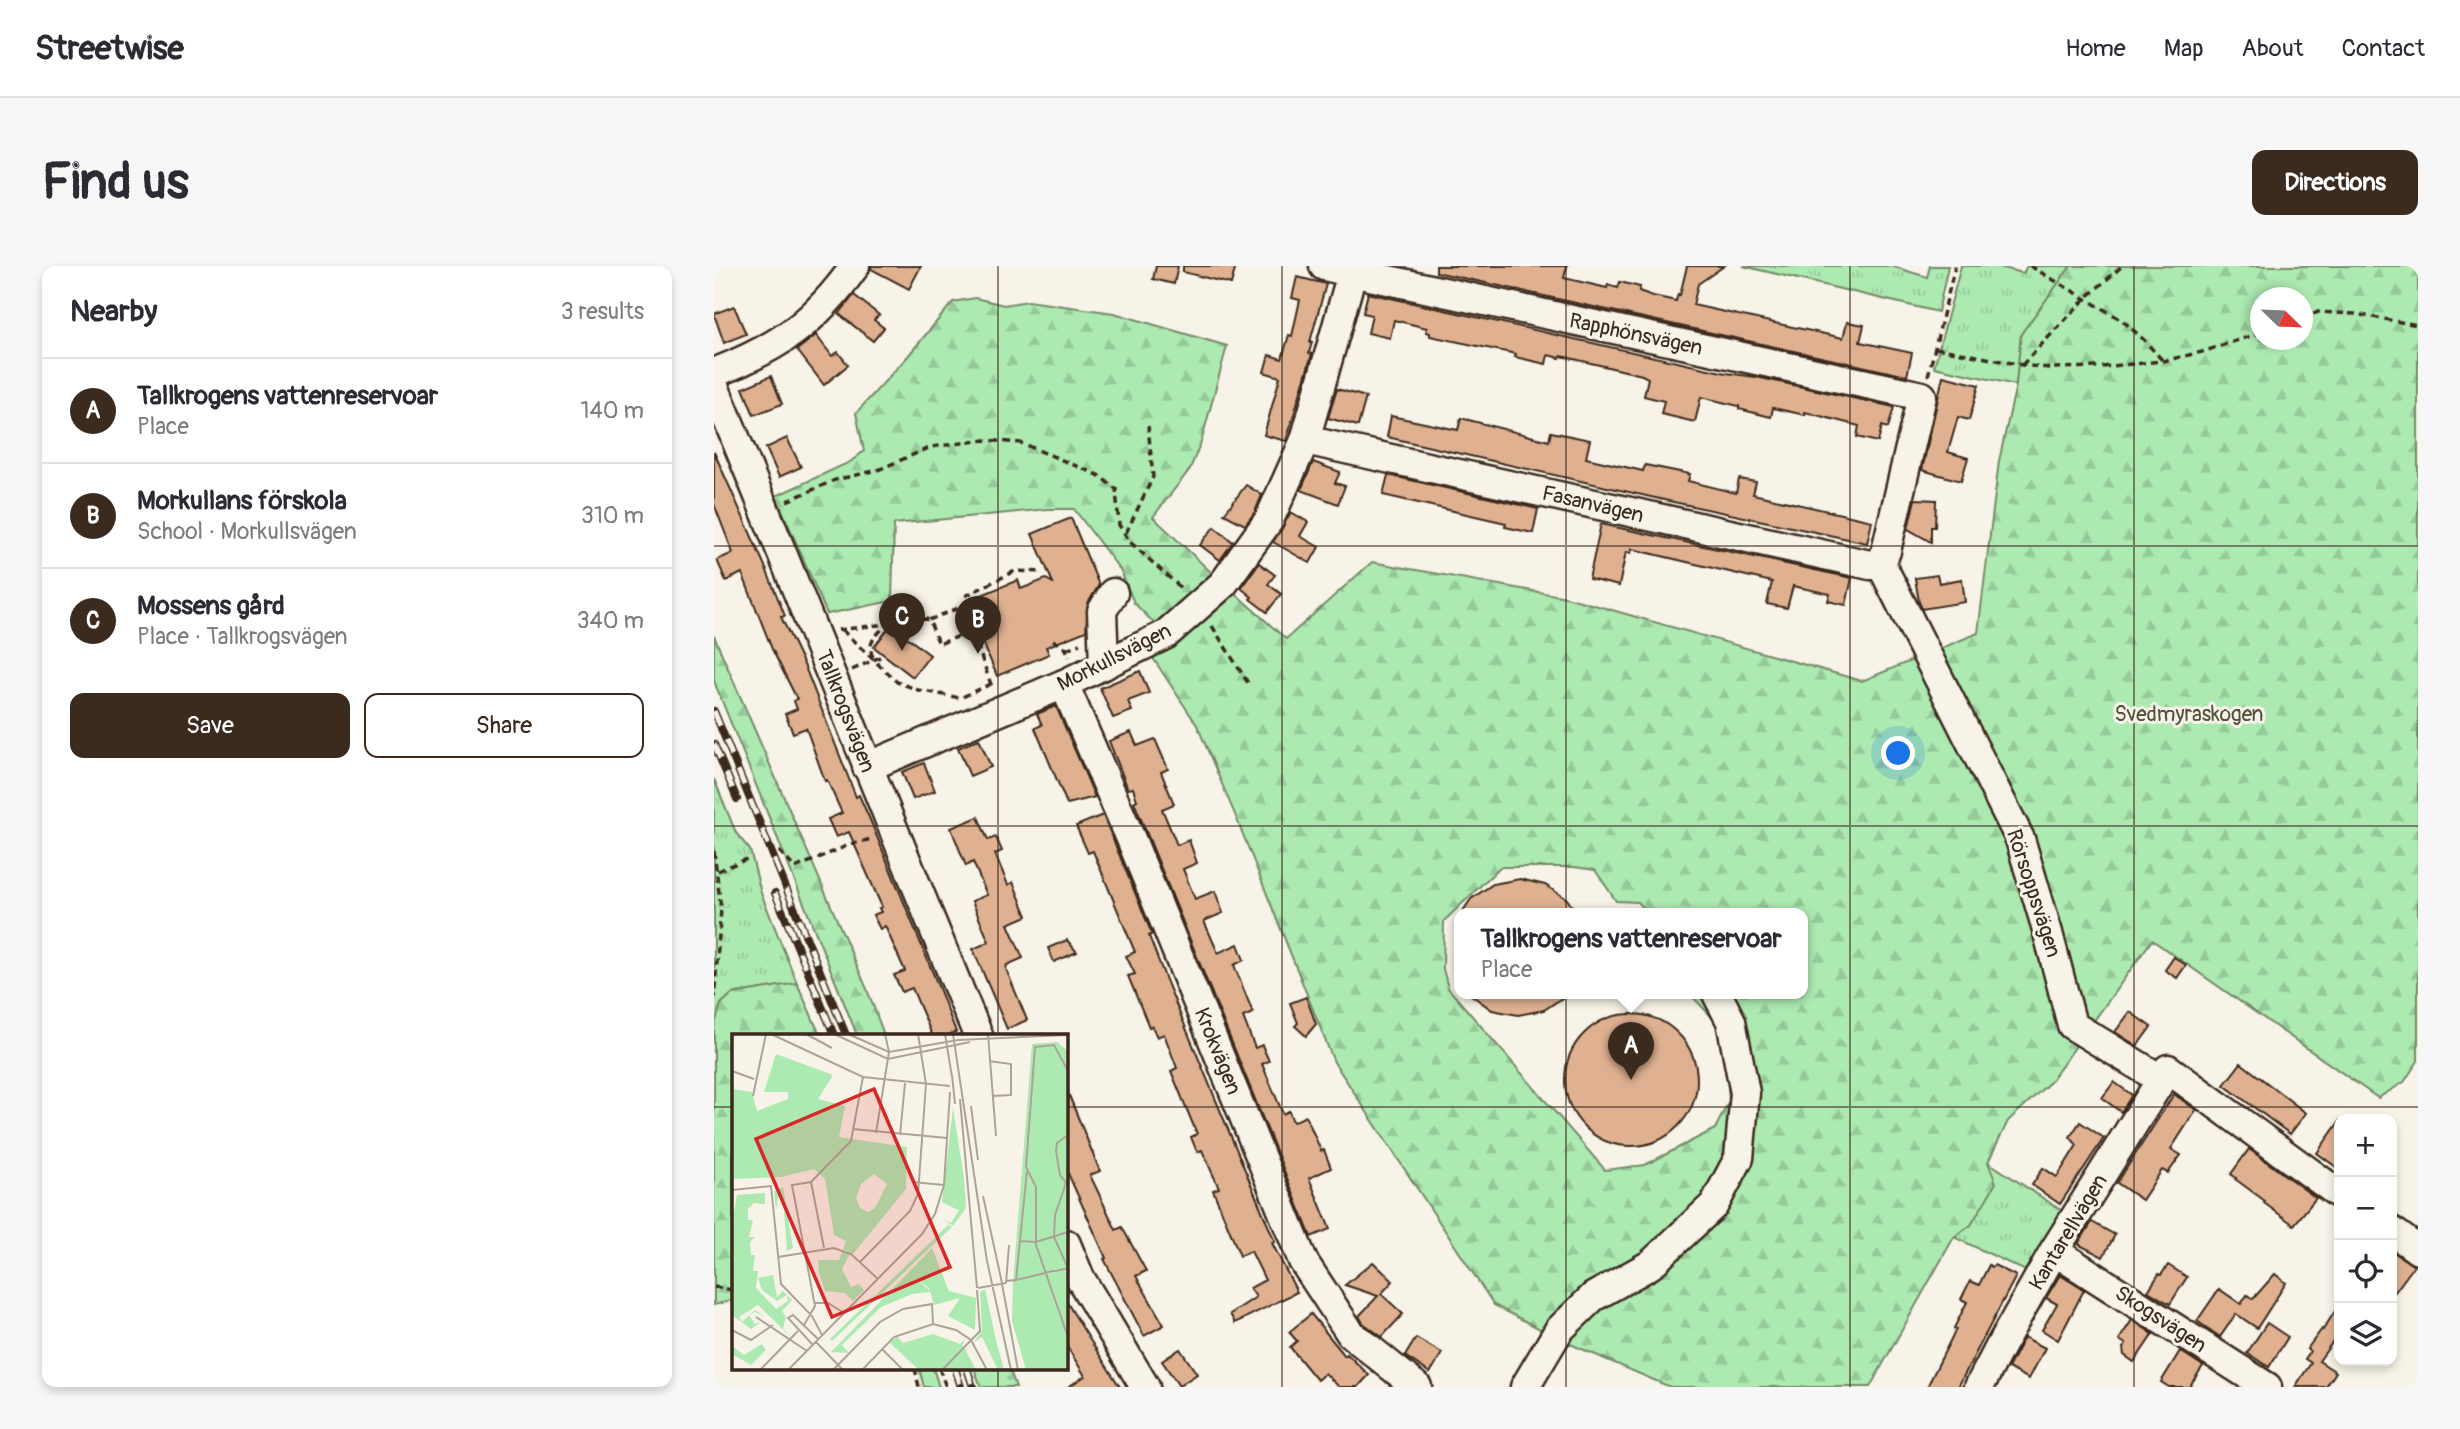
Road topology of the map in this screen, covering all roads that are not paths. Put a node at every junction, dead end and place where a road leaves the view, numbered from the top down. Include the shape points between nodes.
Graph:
1 (855, 266) edge
2 (1324, 266) edge
3 (1354, 269) edge
4 (714, 373) edge
5 (714, 386) edge
6 (1305, 440) junction
7 (1881, 564) junction
8 (1113, 593) dead end
9 (1104, 664) junction
10 (1064, 684) junction
11 (867, 767) junction
12 (1720, 999) edge
13 (978, 1034) edge
14 (2162, 1080) junction
15 (2334, 1190) edge
16 (2397, 1235) edge
17 (1068, 1249) edge
18 (2418, 1250) edge
19 (2054, 1251) junction
20 (1529, 1380) edge
21 (1145, 1387) edge
22 (1417, 1387) edge
23 (1979, 1387) edge
24 (2267, 1387) edge

1 - 4 street via 842,285 786,339
2 - 3 street, Rapphönsvägen
3 - 6 street, Morkullsvägen
3 - 7 street, Rapphönsvägen via 1922,396
5 - 11 street, Tallkrogsvägen via 765,510 829,631 833,679
6 - 7 street, Fasanvägen
6 - 9 street, Morkullsvägen via 1269,520 1223,584 1165,635
7 - 14 street, Rörsoppsvägen via 2020,839 2072,1025
8 - 9 street via 1102,611
9 - 10 street, Morkullsvägen
10 - 11 street, Morkullsvägen
10 - 22 street, Krokvägen via 1303,1261 1351,1334
11 - 13 street, Tallkrogsvägen
12 - 20 street via 1731,1021 1745,1093 1738,1158 1714,1205 1650,1265 1593,1297 1559,1330
14 - 15 street, Rörsoppsvägen via 2168,1069
14 - 19 street, Kantarellvägen
16 - 18 street
17 - 21 street via 1080,1278
19 - 23 street, Kantarellvägen
19 - 24 street, Skogsvägen

